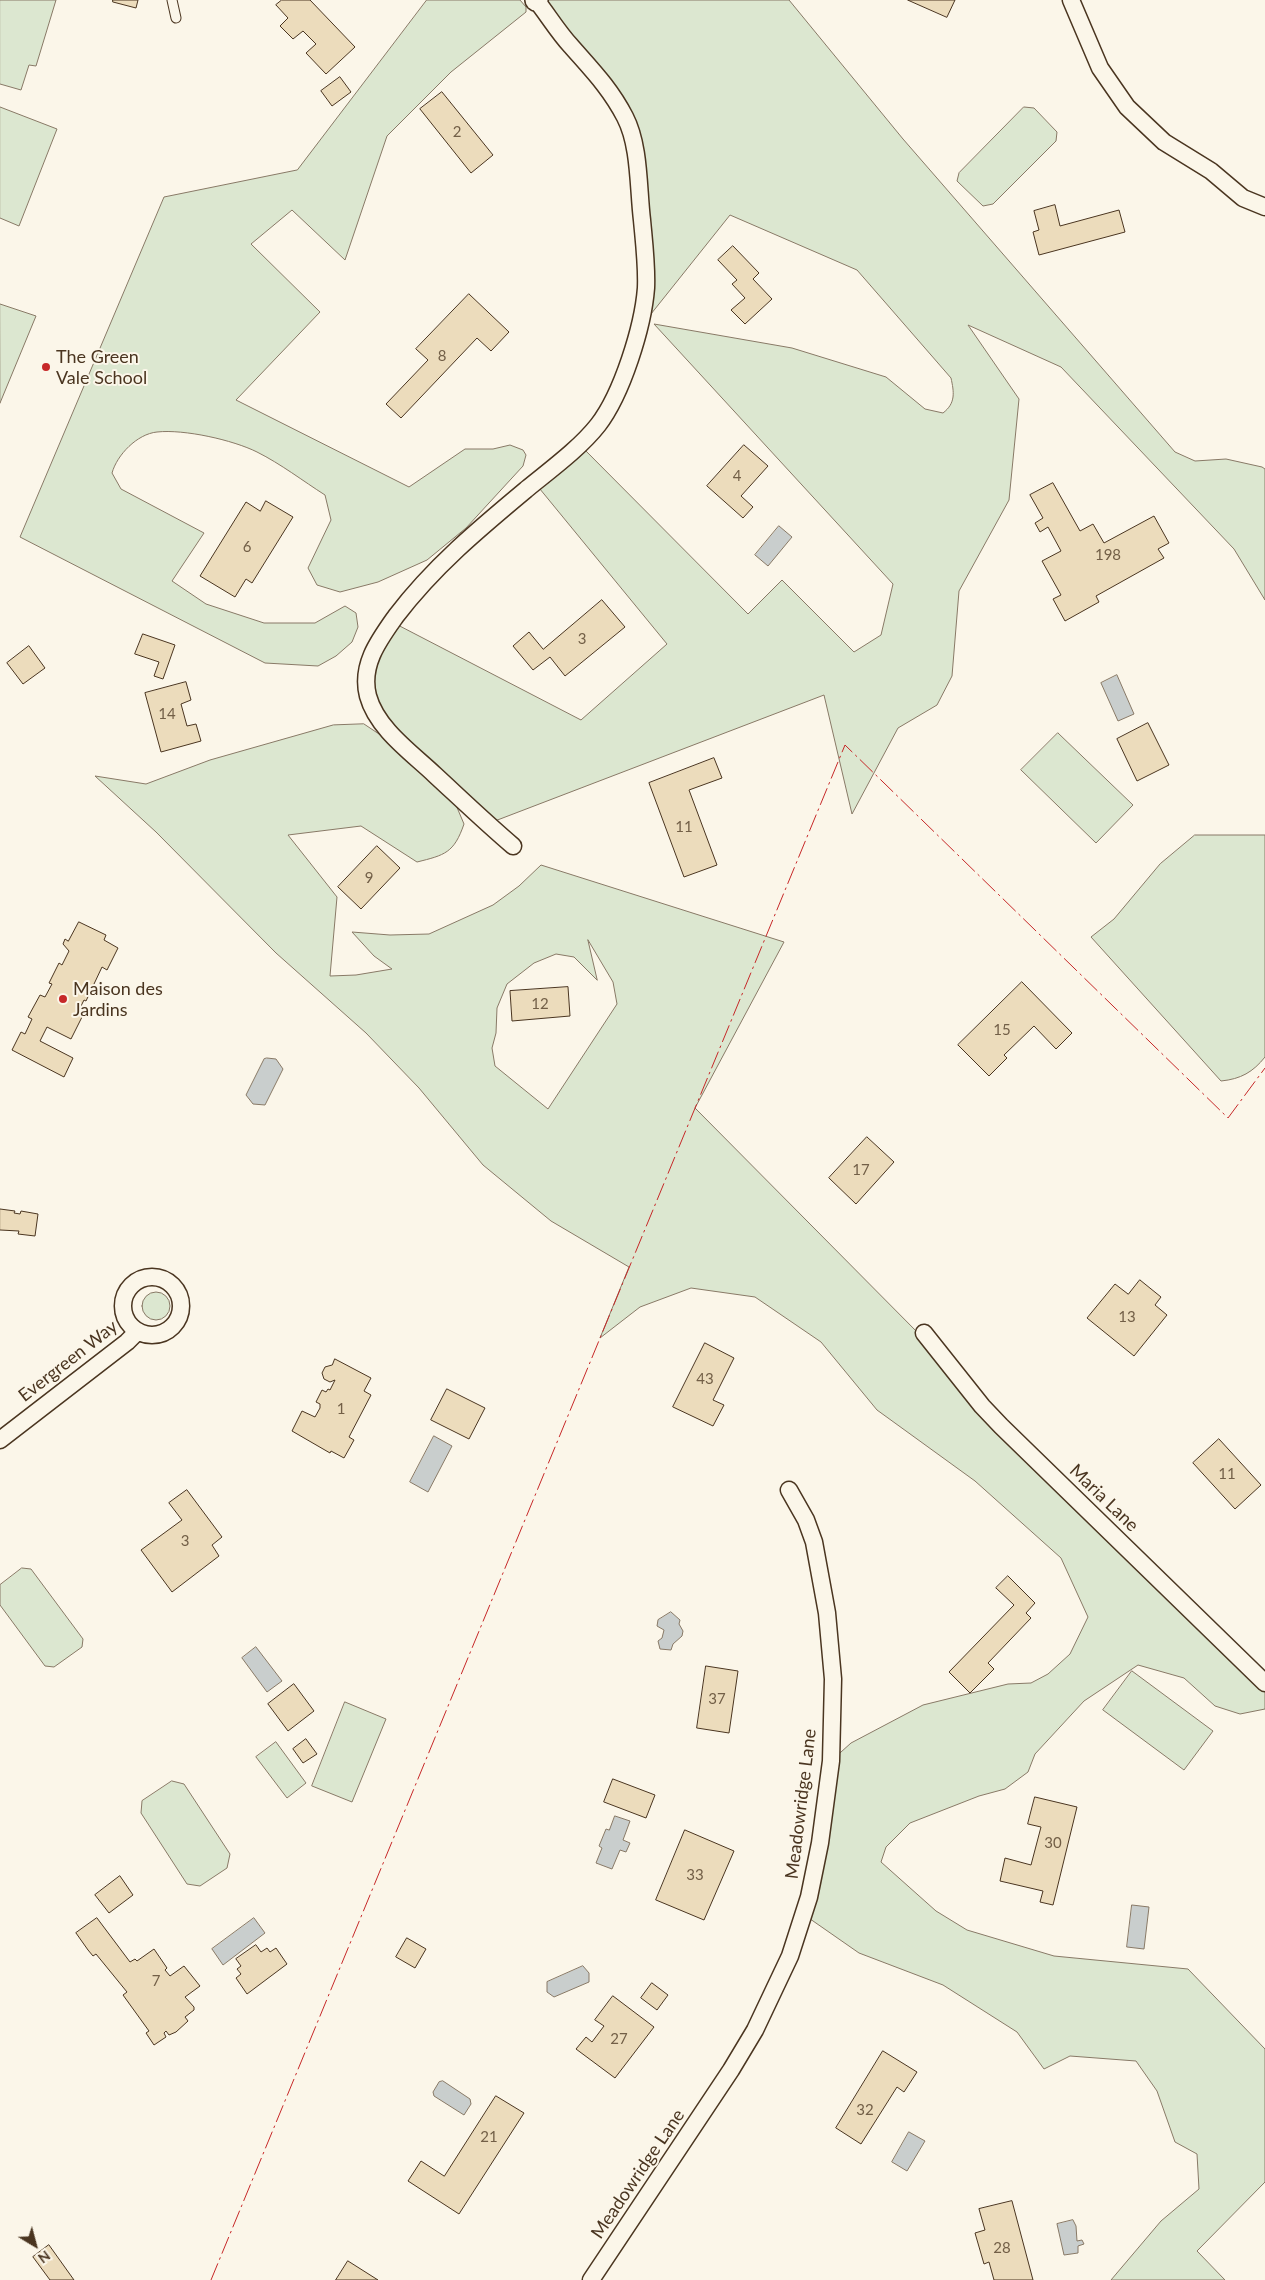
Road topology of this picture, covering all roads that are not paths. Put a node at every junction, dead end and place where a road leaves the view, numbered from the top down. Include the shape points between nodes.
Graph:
1 (172, 0) edge
2 (537, 0) edge
3 (1071, 0) edge
4 (176, 18) dead end
5 (1265, 207) edge
6 (513, 846) dead end
7 (137, 1332) dead end
8 (924, 1332) dead end
9 (0, 1440) edge
10 (790, 1490) dead end
11 (1265, 1683) edge
12 (591, 2280) edge

1 - 4 lane
2 - 6 street via 569,44 608,87 626,120 635,152 644,238 646,288 639,329 620,384 597,426 557,464 463,542 417,588 377,642 367,666 366,679 375,713 389,732
3 - 5 street via 1100,68 1127,107 1164,142 1211,171 1243,198
7 - 9 street, Evergreen Way
8 - 11 street, Maria Lane via 994,1419
10 - 12 street, Meadowridge Lane via 814,1542 827,1613 833,1679 831,1762 809,1897 790,1956 755,2030

